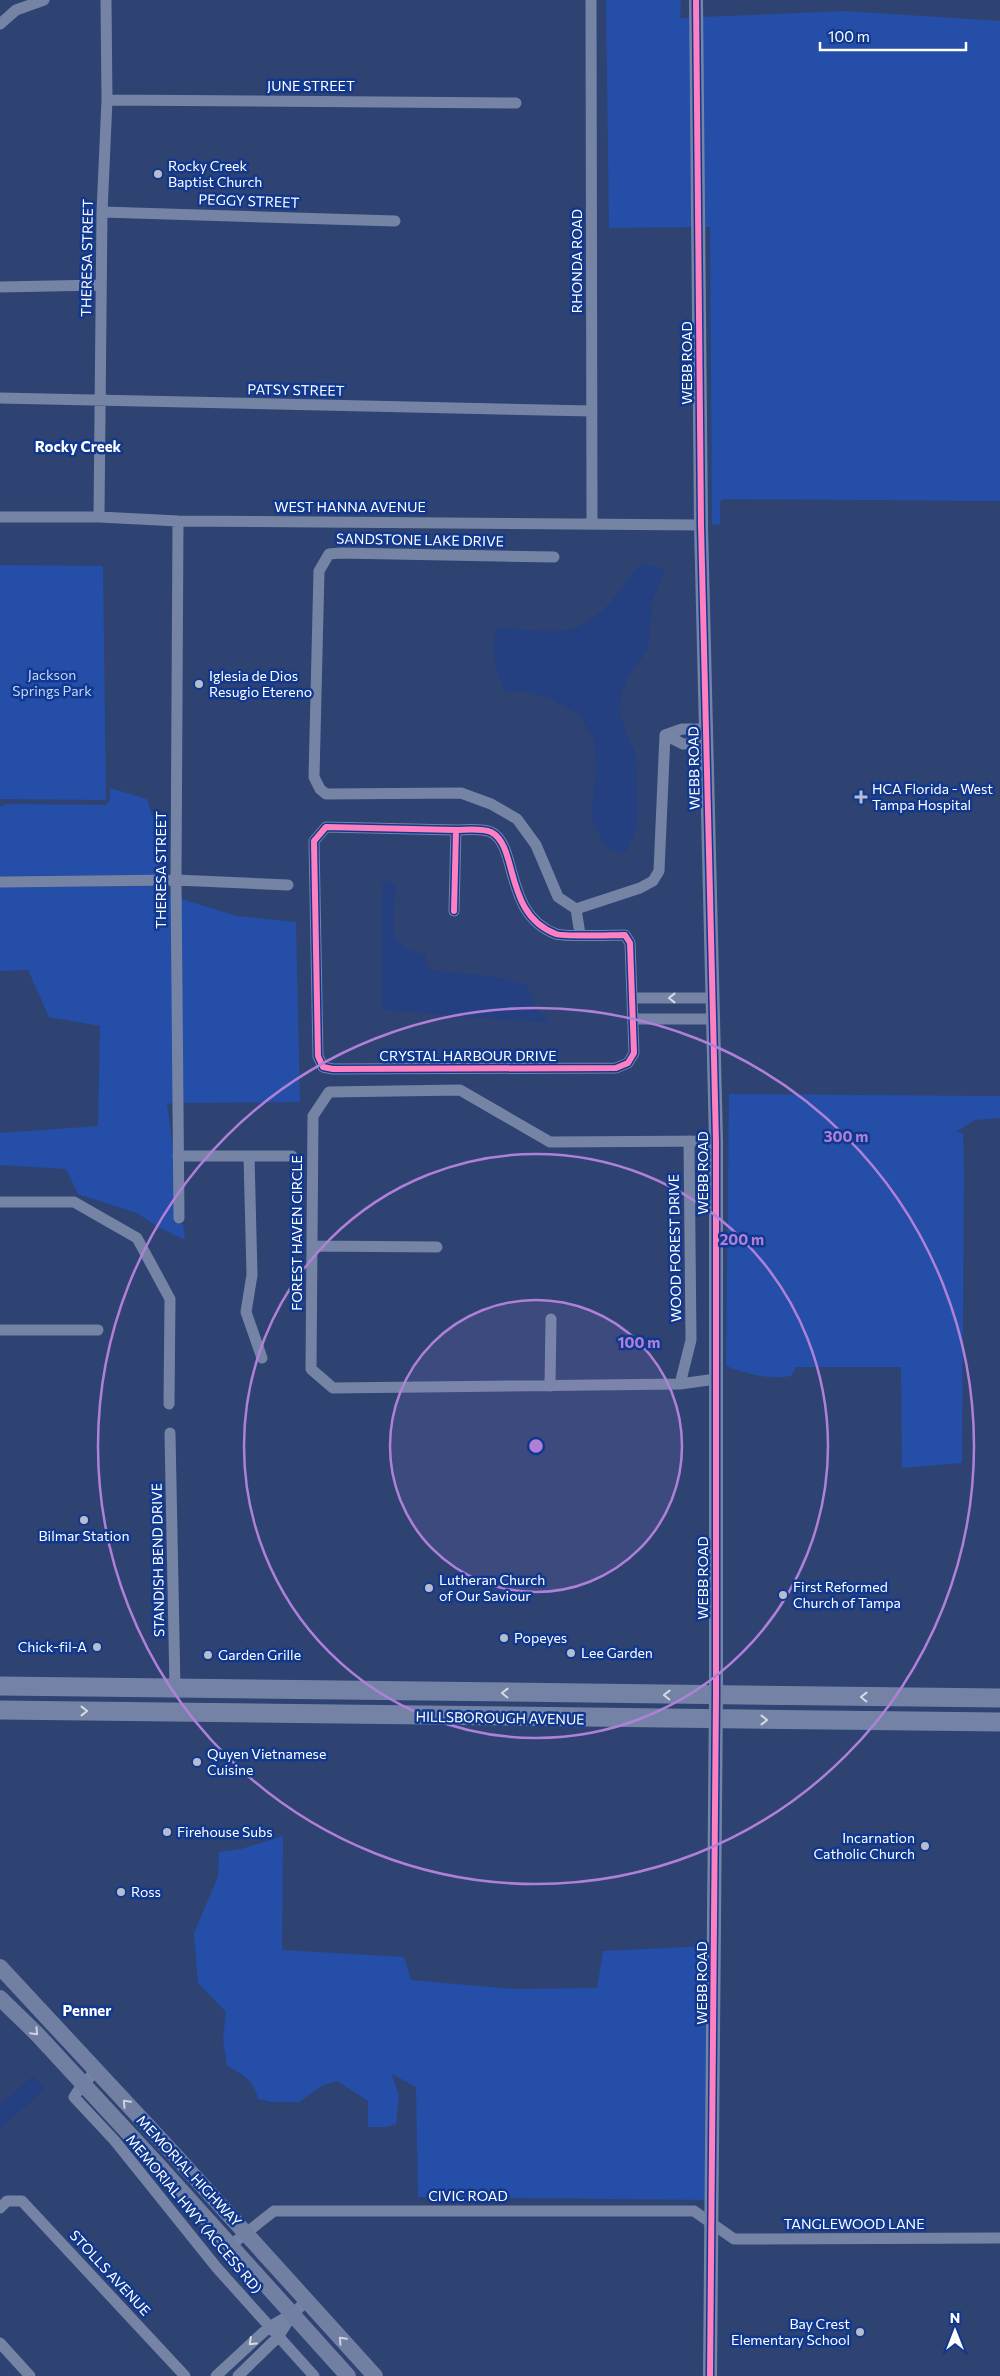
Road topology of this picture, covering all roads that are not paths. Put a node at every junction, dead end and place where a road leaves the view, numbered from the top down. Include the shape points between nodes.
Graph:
1 (44, 0) edge
2 (106, 0) edge
3 (592, 0) edge
4 (696, 0) edge
5 (0, 24) edge
6 (107, 100) junction
7 (516, 102) dead end
8 (102, 212) junction
9 (394, 221) dead end
10 (101, 286) junction
11 (0, 287) edge
12 (0, 398) edge
13 (100, 400) junction
14 (592, 411) junction
15 (0, 517) edge
16 (99, 517) junction
17 (178, 521) junction
18 (592, 522) junction
19 (701, 525) junction
20 (554, 557) dead end
21 (706, 729) junction
22 (665, 735) junction
23 (706, 744) junction
24 (456, 830) junction
25 (176, 880) junction
26 (0, 882) edge
27 (288, 885) dead end
28 (576, 909) junction
29 (454, 912) dead end
30 (580, 934) junction
31 (632, 998) junction
32 (713, 998) junction
33 (633, 1019) junction
34 (713, 1019) junction
35 (690, 1141) junction
36 (716, 1141) junction
37 (178, 1156) junction
38 (249, 1156) junction
39 (292, 1156) dead end
40 (0, 1202) edge
41 (179, 1218) dead end
42 (312, 1246) junction
43 (437, 1247) dead end
44 (551, 1319) dead end
45 (0, 1330) edge
46 (98, 1330) dead end
47 (262, 1358) dead end
48 (716, 1379) junction
49 (680, 1384) junction
50 (550, 1386) junction
51 (169, 1404) dead end
52 (170, 1433) dead end
53 (0, 1686) edge
54 (35, 1686) junction
55 (175, 1688) junction
56 (233, 1688) junction
57 (380, 1691) junction
58 (475, 1692) junction
59 (531, 1693) junction
60 (716, 1695) junction
61 (991, 1698) edge
62 (0, 1710) edge
63 (35, 1711) junction
64 (129, 1711) junction
65 (246, 1713) junction
66 (380, 1715) junction
67 (461, 1717) junction
68 (716, 1720) junction
69 (873, 1721) junction
70 (1000, 1722) edge
71 (0, 1967) edge
72 (0, 1998) edge
73 (96, 2071) junction
74 (82, 2085) junction
75 (3, 2205) edge
76 (713, 2224) junction
77 (245, 2232) junction
78 (1000, 2238) edge
79 (231, 2245) junction
80 (307, 2300) junction
81 (292, 2314) junction
82 (269, 2327) junction
83 (278, 2336) junction
84 (0, 2343) edge
85 (30, 2376) edge
86 (185, 2376) edge
87 (216, 2376) edge
88 (238, 2376) edge
89 (314, 2376) edge
90 (348, 2376) edge
91 (375, 2376) edge
92 (710, 2376) edge

1 - 5 street via 16,10
2 - 6 street, THERESA STREET
3 - 14 street, RHONDA ROAD
4 - 19 street, WEBB ROAD
6 - 7 street, JUNE STREET
6 - 8 street, THERESA STREET
8 - 9 street, PEGGY STREET
8 - 10 street, THERESA STREET
10 - 11 street
10 - 13 street, THERESA STREET
12 - 13 street, PATSY STREET
13 - 14 street, PATSY STREET
13 - 16 street, THERESA STREET
14 - 18 street, RHONDA ROAD
15 - 16 street, WEST HANNA AVENUE
16 - 17 street, WEST HANNA AVENUE
17 - 18 street, WEST HANNA AVENUE
17 - 25 street, THERESA STREET
18 - 19 street, WEST HANNA AVENUE
19 - 21 street, WEBB ROAD
20 - 28 street, SANDSTONE LAKE DRIVE via 329,554 319,571 314,777 326,794 461,793 491,804 517,819 536,845 558,897
21 - 22 street via 682,729
21 - 23 street, WEBB ROAD
22 - 23 street via 683,744
22 - 28 street via 659,871 653,881 640,888
23 - 32 street, WEBB ROAD
24 - 29 street
24 - 30 street, CRYSTAL HARBOUR DRIVE via 490,832 499,839 527,913 537,924 558,935
24 - 33 street, CRYSTAL HARBOUR DRIVE via 326,826 314,841 318,1056 323,1067 616,1068 628,1063 634,1053
25 - 26 street
25 - 27 street
25 - 37 street, THERESA STREET
28 - 30 street
30 - 31 street, CRYSTAL HARBOUR DRIVE via 625,935 630,944
32 -> 31 street
31 - 33 street, CRYSTAL HARBOUR DRIVE
32 - 34 street, WEBB ROAD
33 - 34 street
34 - 36 street, WEBB ROAD
35 - 36 street, FOREST HAVEN CIRCLE
35 - 42 street, FOREST HAVEN CIRCLE via 550,1142 460,1090 329,1092 314,1116
35 - 49 street, WOOD FOREST DRIVE via 691,1340
36 - 48 street, WEBB ROAD
37 - 38 street
37 - 41 street, THERESA STREET
38 - 39 street
38 - 47 street via 252,1275 246,1312
40 - 51 street via 74,1202 137,1238 170,1299
42 - 43 street
42 - 50 street, FOREST HAVEN CIRCLE via 311,1369 333,1388
44 - 50 street
45 - 46 street
48 - 49 street, FOREST HAVEN CIRCLE
48 - 60 street, WEBB ROAD
49 - 50 street, FOREST HAVEN CIRCLE
52 - 55 street, STANDISH BEND DRIVE
53 - 54 main road, HILLSBOROUGH AVENUE
54 - 55 main road, HILLSBOROUGH AVENUE
54 - 63 main road
55 - 56 main road, HILLSBOROUGH AVENUE
56 - 57 main road, HILLSBOROUGH AVENUE
56 - 64 main road via 216,1698 148,1697
57 - 58 main road, HILLSBOROUGH AVENUE
57 - 65 main road via 375,1700 368,1703 255,1702
59 -> 58 main road, HILLSBOROUGH AVENUE
58 - 66 main road via 449,1700 391,1703
60 -> 59 main road, HILLSBOROUGH AVENUE
59 - 67 main road via 525,1707 470,1709
61 -> 60 main road, HILLSBOROUGH AVENUE
60 - 68 street, WEBB ROAD
61 - 69 main road via 975,1710 883,1710 876,1713
62 - 63 main road, HILLSBOROUGH AVENUE
63 -> 64 main road, HILLSBOROUGH AVENUE
64 - 65 main road, HILLSBOROUGH AVENUE
65 - 66 main road, HILLSBOROUGH AVENUE
66 - 67 main road, HILLSBOROUGH AVENUE
67 - 68 main road, HILLSBOROUGH AVENUE
68 -> 69 main road, HILLSBOROUGH AVENUE
68 - 76 street, WEBB ROAD
69 - 70 main road, HILLSBOROUGH AVENUE
71 - 73 main road, MEMORIAL HIGHWAY
72 -> 74 main road, MEMORIAL HIGHWAY
73 - 74 street
77 -> 73 main road, MEMORIAL HIGHWAY
74 - 79 main road, MEMORIAL HIGHWAY
74 - 82 street, MEMORIAL HWY (ACCESS RD) via 74,2097 115,2141
75 - 86 street, STOLLS AVENUE via 22,2201
76 - 77 street, CIVIC ROAD via 694,2211 274,2211
76 - 78 street, TANGLEWOOD LANE via 734,2239
76 - 92 street, WEBB ROAD
77 - 79 street, CIVIC ROAD
77 - 80 main road, MEMORIAL HIGHWAY
79 - 81 main road, MEMORIAL HIGHWAY
80 - 81 street
91 -> 80 main road, MEMORIAL HIGHWAY
81 - 82 street
81 - 83 street
81 - 90 main road, MEMORIAL HIGHWAY
82 - 83 street, MEMORIAL HWY (ACCESS RD)
82 -> 87 street
83 - 88 street
83 - 89 street, MEMORIAL HWY (ACCESS RD)
84 - 85 street

